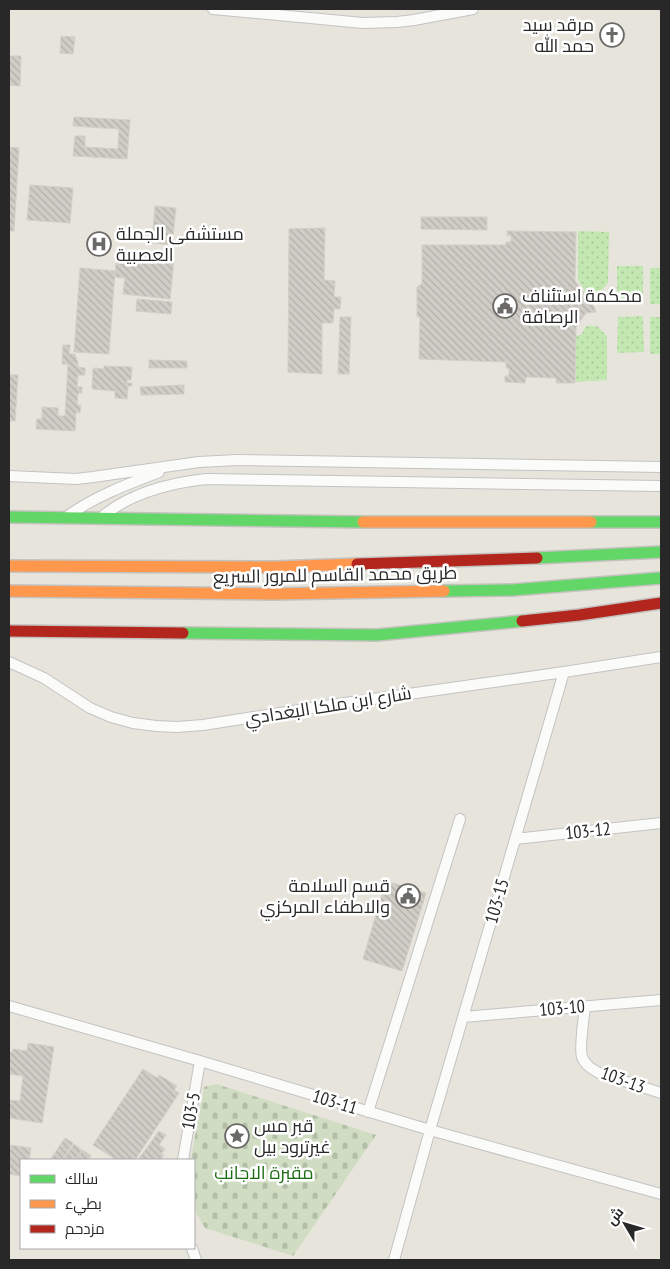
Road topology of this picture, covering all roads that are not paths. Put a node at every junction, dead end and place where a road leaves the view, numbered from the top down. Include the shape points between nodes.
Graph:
1 (212, 9) edge
2 (473, 9) edge
3 (179, 464) junction
4 (661, 467) edge
5 (9, 476) edge
6 (661, 486) edge
7 (9, 517) edge
8 (65, 518) junction
9 (101, 518) junction
10 (661, 522) edge
11 (661, 552) edge
12 (9, 566) edge
13 (661, 578) edge
14 (9, 591) edge
15 (661, 603) edge
16 (9, 631) edge
17 (661, 657) edge
18 (9, 662) edge
19 (564, 672) junction
20 (460, 819) dead end
21 (661, 823) edge
22 (515, 839) junction
23 (661, 1000) edge
24 (9, 1006) edge
25 (585, 1006) junction
26 (463, 1018) junction
27 (200, 1061) junction
28 (661, 1089) edge
29 (650, 1090) junction
30 (661, 1094) edge
31 (368, 1112) junction
32 (430, 1130) junction
33 (183, 1159) edge
34 (661, 1194) edge
35 (394, 1260) edge

1 - 2 street via 363,23 414,20
3 - 4 street via 237,460
3 - 5 street via 76,479
3 - 8 street via 101,496
6 - 9 street via 206,479 145,493
7 - 8 highway
8 - 9 highway
9 - 10 highway
11 - 12 highway, طريق محمد القاسم للمرور السريع via 275,567
13 - 14 highway, طريق محمد القاسم للمرور السريع via 512,590 273,594
15 - 16 highway via 579,615 377,635
17 - 19 street, شارع ابن ملكا البغدادي
18 - 19 street, شارع ابن ملكا البغدادي via 44,678 90,708 111,717 177,727
19 - 22 street, 103-15
20 - 31 street
21 - 22 street, 103-12
22 - 26 street, 103-15
23 - 25 street, 103-10
24 - 27 street, 103-11
25 - 26 street, 103-10
25 - 29 street, 103-13 via 581,1049 586,1064 599,1073
26 - 32 street, 103-15
27 - 31 street, 103-11
27 - 33 street, 103-5
28 - 29 street
29 - 30 street, 103-13
31 - 32 street, 103-11
32 - 34 street, 103-11
32 - 35 street, 103-15

